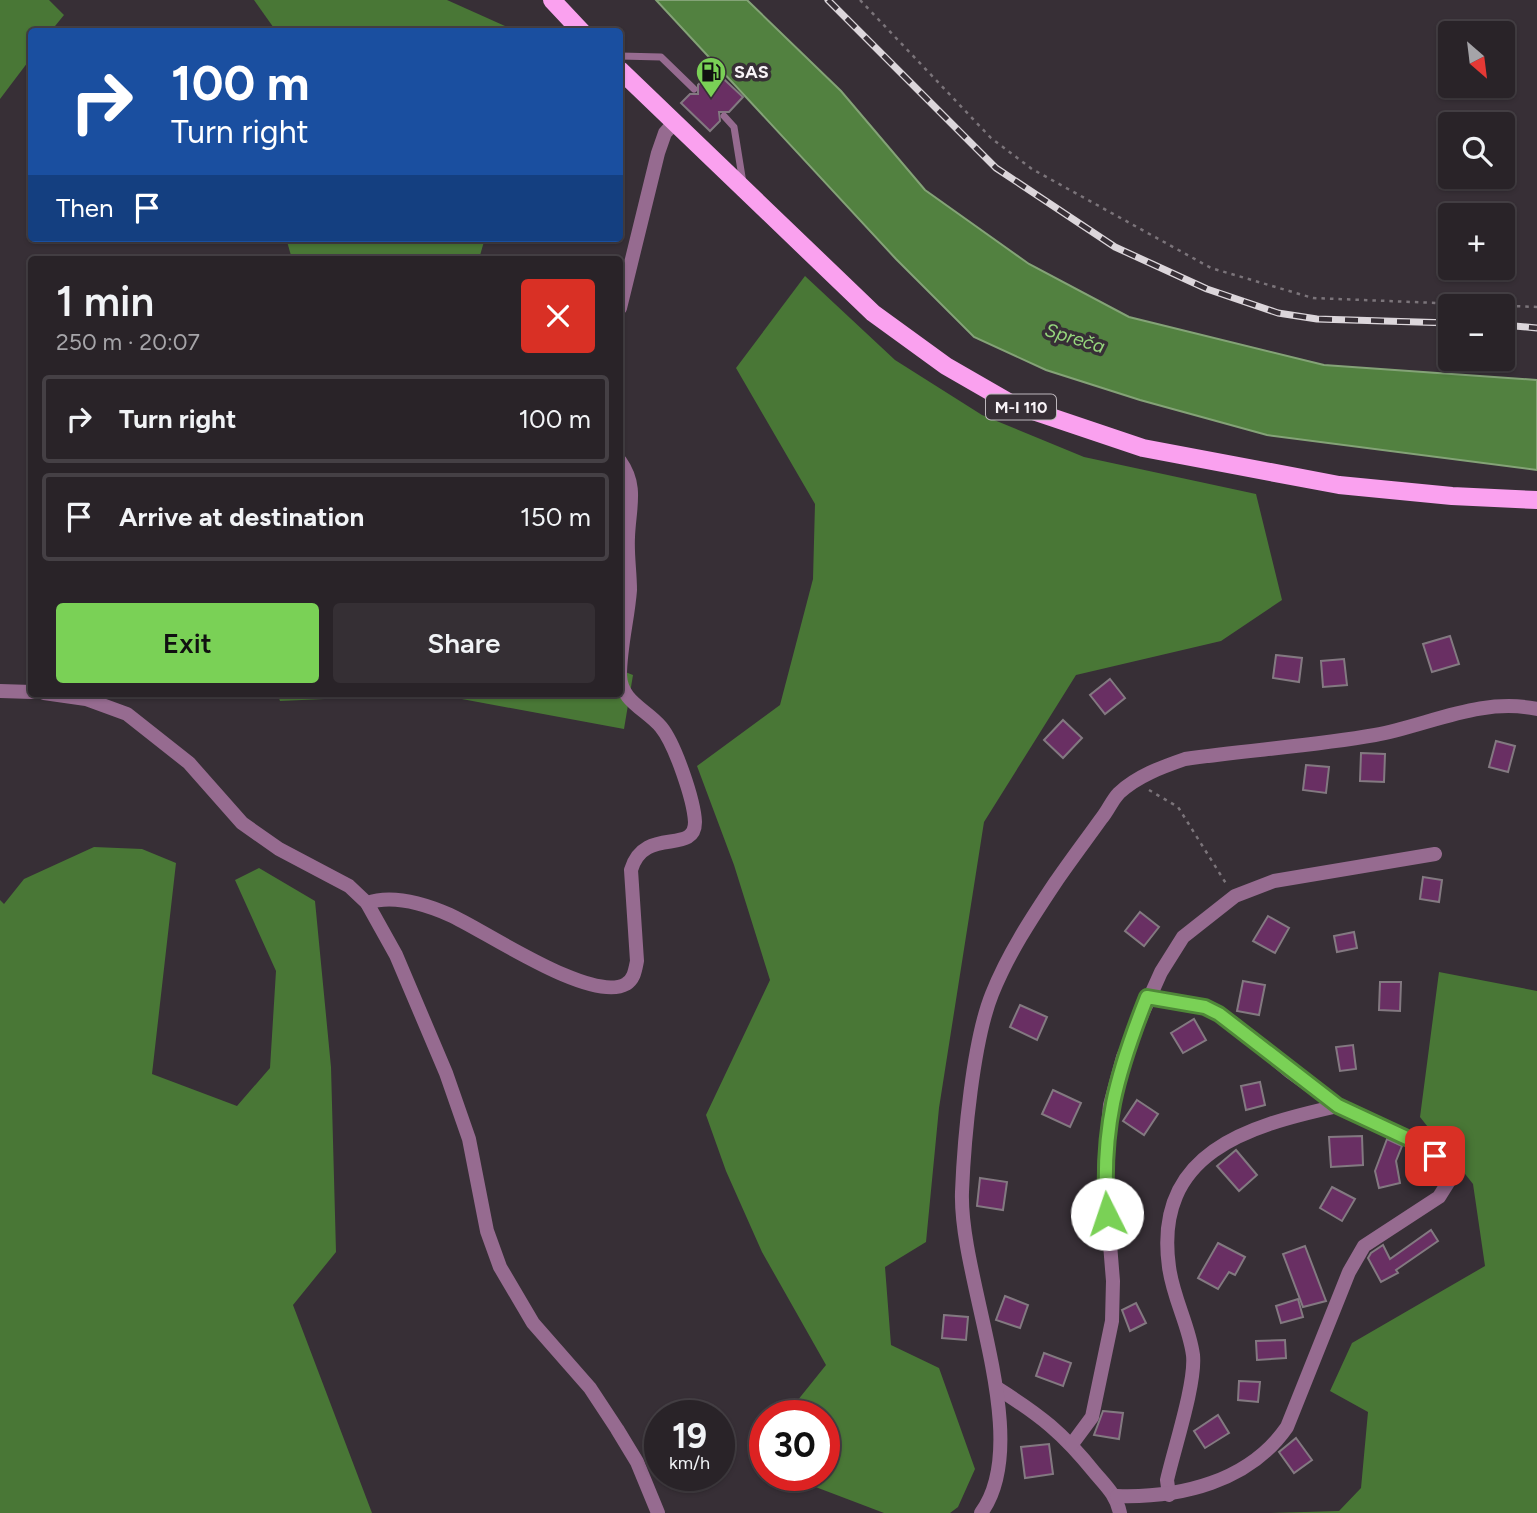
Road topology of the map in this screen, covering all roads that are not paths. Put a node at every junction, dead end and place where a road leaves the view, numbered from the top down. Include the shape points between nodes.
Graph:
1 (552, 0) edge
2 (578, 28) edge
3 (623, 56) edge
4 (623, 73) edge
5 (694, 89) dead end
6 (724, 116) dead end
7 (673, 124) junction
8 (744, 191) junction
9 (623, 295) edge
10 (623, 467) edge
11 (1537, 500) edge
12 (623, 650) edge
13 (623, 687) edge
14 (0, 691) edge
15 (28, 692) edge
16 (72, 697) edge
17 (1537, 709) edge
18 (1435, 854) dead end
19 (367, 903) junction
20 (1147, 997) junction
21 (1338, 1106) junction
22 (997, 1388) junction
23 (1072, 1444) junction
24 (1169, 1495) junction
25 (1117, 1496) junction
26 (658, 1513) edge
27 (981, 1513) edge
28 (1121, 1513) edge

1 - 2 main road
3 - 5 lane via 661,57
4 - 7 main road, M-I 110
6 - 8 lane via 734,127
7 - 8 main road, M-I 110
7 - 9 street via 658,153
8 - 11 main road, M-I 110 via 873,313 946,366 1012,404 1143,448 1339,485
10 - 12 street via 633,488
13 - 19 street via 672,746 695,822 691,835 681,841 645,846 635,855 631,870 637,961 628,983 617,988 591,983 536,962 450,915 395,899
14 - 15 street
16 - 19 street via 127,715 189,763 242,823 279,849 349,886
17 - 22 street via 1509,705 1476,709 1379,734 1185,759 1118,794 1017,941 991,996 983,1028 962,1195 970,1262
18 - 20 street via 1274,881 1235,896 1183,937
19 - 26 street via 396,955 446,1073 469,1139 486,1231 500,1267 533,1323 590,1388 617,1429
20 - 21 street via 1205,1007 1232,1022
20 - 23 street via 1110,1105 1104,1170 1112,1321 1092,1417
21 - 24 street via 1262,1125 1211,1153 1192,1169 1177,1193 1167,1222 1167,1251 1193,1357 1167,1480
21 - 24 street via 1424,1146 1449,1181 1439,1197 1364,1246 1349,1272 1287,1427 1275,1444 1231,1474
22 - 23 street via 1047,1420
22 - 27 street via 997,1488
23 - 25 street
24 - 25 street
25 - 28 street

